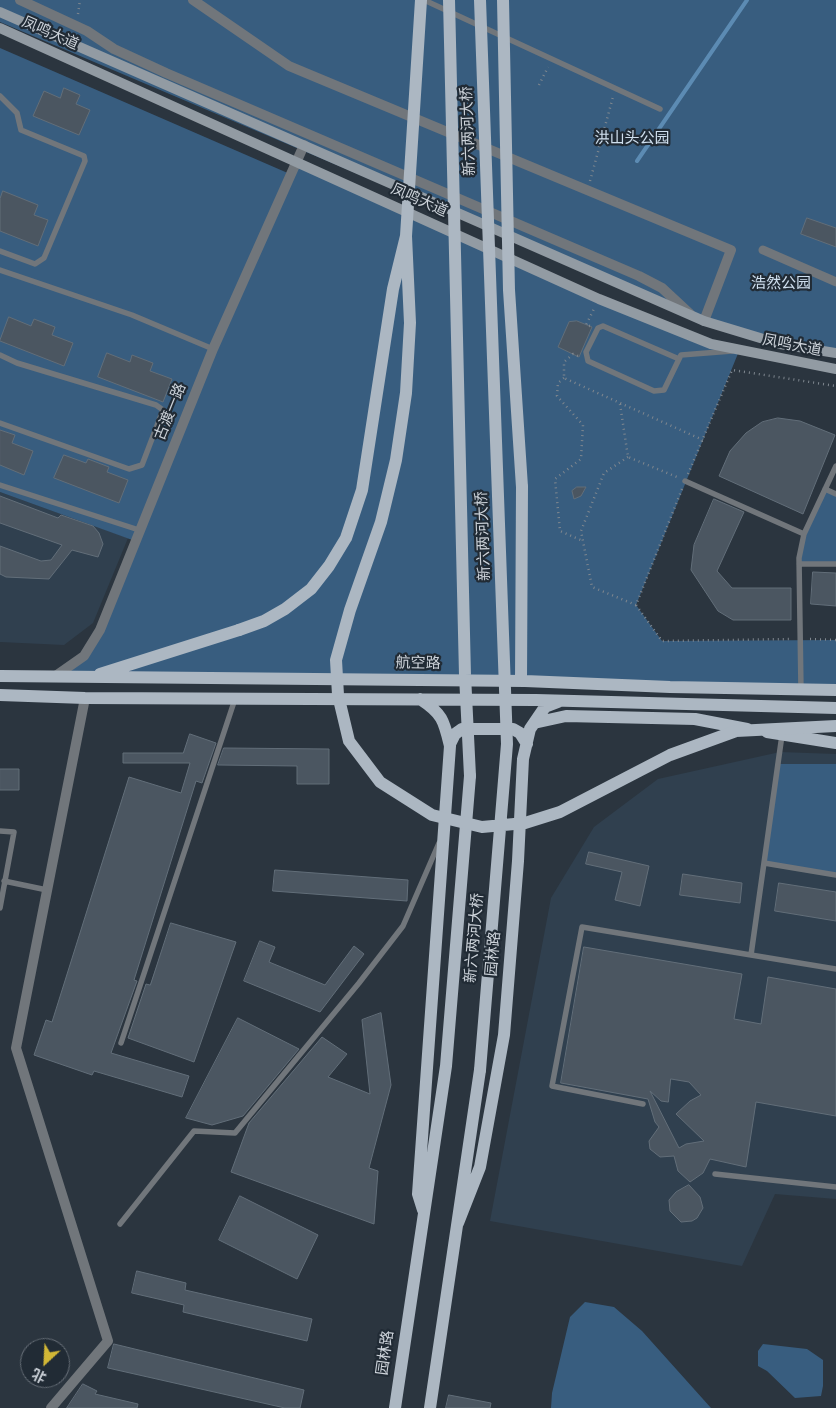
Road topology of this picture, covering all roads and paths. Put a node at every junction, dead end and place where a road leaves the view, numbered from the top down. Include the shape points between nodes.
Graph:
1 (20, 0) edge
2 (80, 0) edge
3 (193, 0) edge
4 (423, 0) edge
5 (449, 0) edge
6 (480, 0) edge
7 (503, 0) edge
8 (0, 12) edge
9 (76, 26) junction
10 (0, 28) edge
11 (552, 59) junction
12 (539, 85) dead end
13 (615, 88) junction
14 (0, 96) edge
15 (660, 109) dead end
16 (304, 145) junction
17 (296, 162) junction
18 (587, 190) junction
19 (406, 236) junction
20 (763, 250) dead end
21 (0, 251) edge
22 (0, 270) edge
23 (836, 282) edge
24 (690, 314) junction
25 (704, 320) junction
26 (213, 349) junction
27 (739, 351) junction
28 (836, 354) edge
29 (0, 355) edge
30 (679, 359) junction
31 (836, 369) edge
32 (564, 378) dead end
33 (836, 386) edge
34 (620, 403) dead end
35 (0, 423) edge
36 (628, 457) junction
37 (836, 466) edge
38 (686, 481) junction
39 (0, 485) edge
40 (825, 489) junction
41 (836, 494) edge
42 (140, 530) junction
43 (804, 534) junction
44 (583, 540) junction
45 (799, 564) junction
46 (836, 564) edge
47 (636, 605) junction
48 (801, 639) junction
49 (836, 640) edge
50 (0, 676) edge
51 (54, 677) junction
52 (88, 677) junction
53 (521, 681) junction
54 (801, 690) junction
55 (836, 690) edge
56 (0, 695) edge
57 (85, 698) junction
58 (234, 698) junction
59 (420, 699) junction
60 (563, 700) junction
61 (836, 708) edge
62 (534, 723) junction
63 (836, 726) edge
64 (782, 735) junction
65 (836, 743) edge
66 (450, 744) junction
67 (527, 744) junction
68 (0, 831) edge
69 (444, 832) junction
70 (764, 863) junction
71 (836, 875) edge
72 (4, 881) junction
73 (47, 890) junction
74 (0, 908) edge
75 (751, 955) junction
76 (836, 969) edge
77 (121, 1043) dead end
78 (446, 1066) joint
79 (480, 1070) joint
80 (643, 1104) dead end
81 (715, 1174) dead end
82 (836, 1187) edge
83 (424, 1214) junction
84 (458, 1222) junction
85 (120, 1224) dead end
86 (51, 1408) edge
87 (395, 1408) edge
88 (430, 1408) edge

1 - 9 street
2 - 9 path
3 - 18 street via 289,66
4 - 11 lane
4 - 19 main road, bridge
5 - 78 main road, 新六两河大桥, bridge via 470,776
6 - 79 main road, 新六两河大桥, bridge via 508,744
7 - 53 main road, bridge via 509,290 522,487
8 - 16 main road, 凤鸣大道
9 - 24 street via 114,49 166,73 639,276 662,288
10 - 17 main road, 凤鸣大道
11 - 12 path
11 - 13 lane
13 - 15 lane
13 - 18 path
14 - 21 lane via 17,113 21,130 84,156 85,161 44,258 35,264
16 - 17 street, 古渡一路
16 - 24 main road, 凤鸣大道
17 - 26 street, 古渡一路
17 - 27 main road, 凤鸣大道 via 599,299 695,339
18 - 25 street via 731,250
19 - 52 main road, bridge via 393,289 362,490 346,538 329,566 310,589 264,621
19 - 63 main road, bridge via 410,323 406,393 396,460 336,660 338,695 348,741 380,782 432,815 482,827 525,823 560,812 670,755 736,731
20 - 23 street
22 - 26 lane via 132,314
24 - 25 main road, 凤鸣大道
25 - 28 main road, 凤鸣大道 via 762,339
26 - 42 street, 古渡一路
27 - 30 lane via 681,355
27 - 31 main road, 凤鸣大道
29 - 35 lane via 163,410 142,465 129,469
30 - 30 lane via 664,390 654,391 588,361 586,352 598,328 603,326
32 - 44 path via 558,382 557,396 583,425 581,459 555,479 560,531
33 - 38 path via 732,370
34 - 36 path
36 - 38 path
36 - 44 path via 604,473 581,531
37 - 40 lane
38 - 43 lane
38 - 47 path
39 - 42 lane
40 - 41 lane
40 - 43 lane
42 - 51 street, 古渡一路 via 100,630 84,656
43 - 45 lane
44 - 47 path via 592,587
45 - 46 lane
45 - 48 lane
47 - 48 path via 662,641
48 - 49 path
48 - 54 lane
50 - 51 main road, 航空路
51 - 52 main road, 航空路
52 - 53 main road, 航空路
53 - 54 main road, 航空路
54 - 55 main road, 航空路
56 - 57 main road
57 - 58 main road
57 - 73 street
58 - 59 main road
58 - 77 lane
59 - 60 main road
59 - 66 main road, 园林路 via 437,711 445,723
60 - 61 main road
60 - 62 main road, 园林路 via 544,707
62 - 64 main road via 566,716 695,719
62 - 67 main road, 园林路
64 - 65 main road
64 - 70 lane
66 - 67 main road via 454,734 462,729 513,730 520,733
66 - 69 main road, 园林路
67 - 84 main road, 园林路 via 523,759 504,1035 480,1167
68 - 72 lane via 14,832
69 - 83 main road, 园林路 via 418,1194
69 - 85 lane via 403,926 334,1013 234,1133 194,1131
70 - 71 lane
70 - 75 lane
72 - 73 lane
72 - 74 lane
73 - 86 street via 16,1048 108,1341
75 - 76 lane
75 - 80 lane via 582,927 552,1086
78 - 83 main road, 园林路
79 - 84 main road, 园林路
81 - 82 lane
83 - 87 main road, 园林路
84 - 88 main road, 园林路

